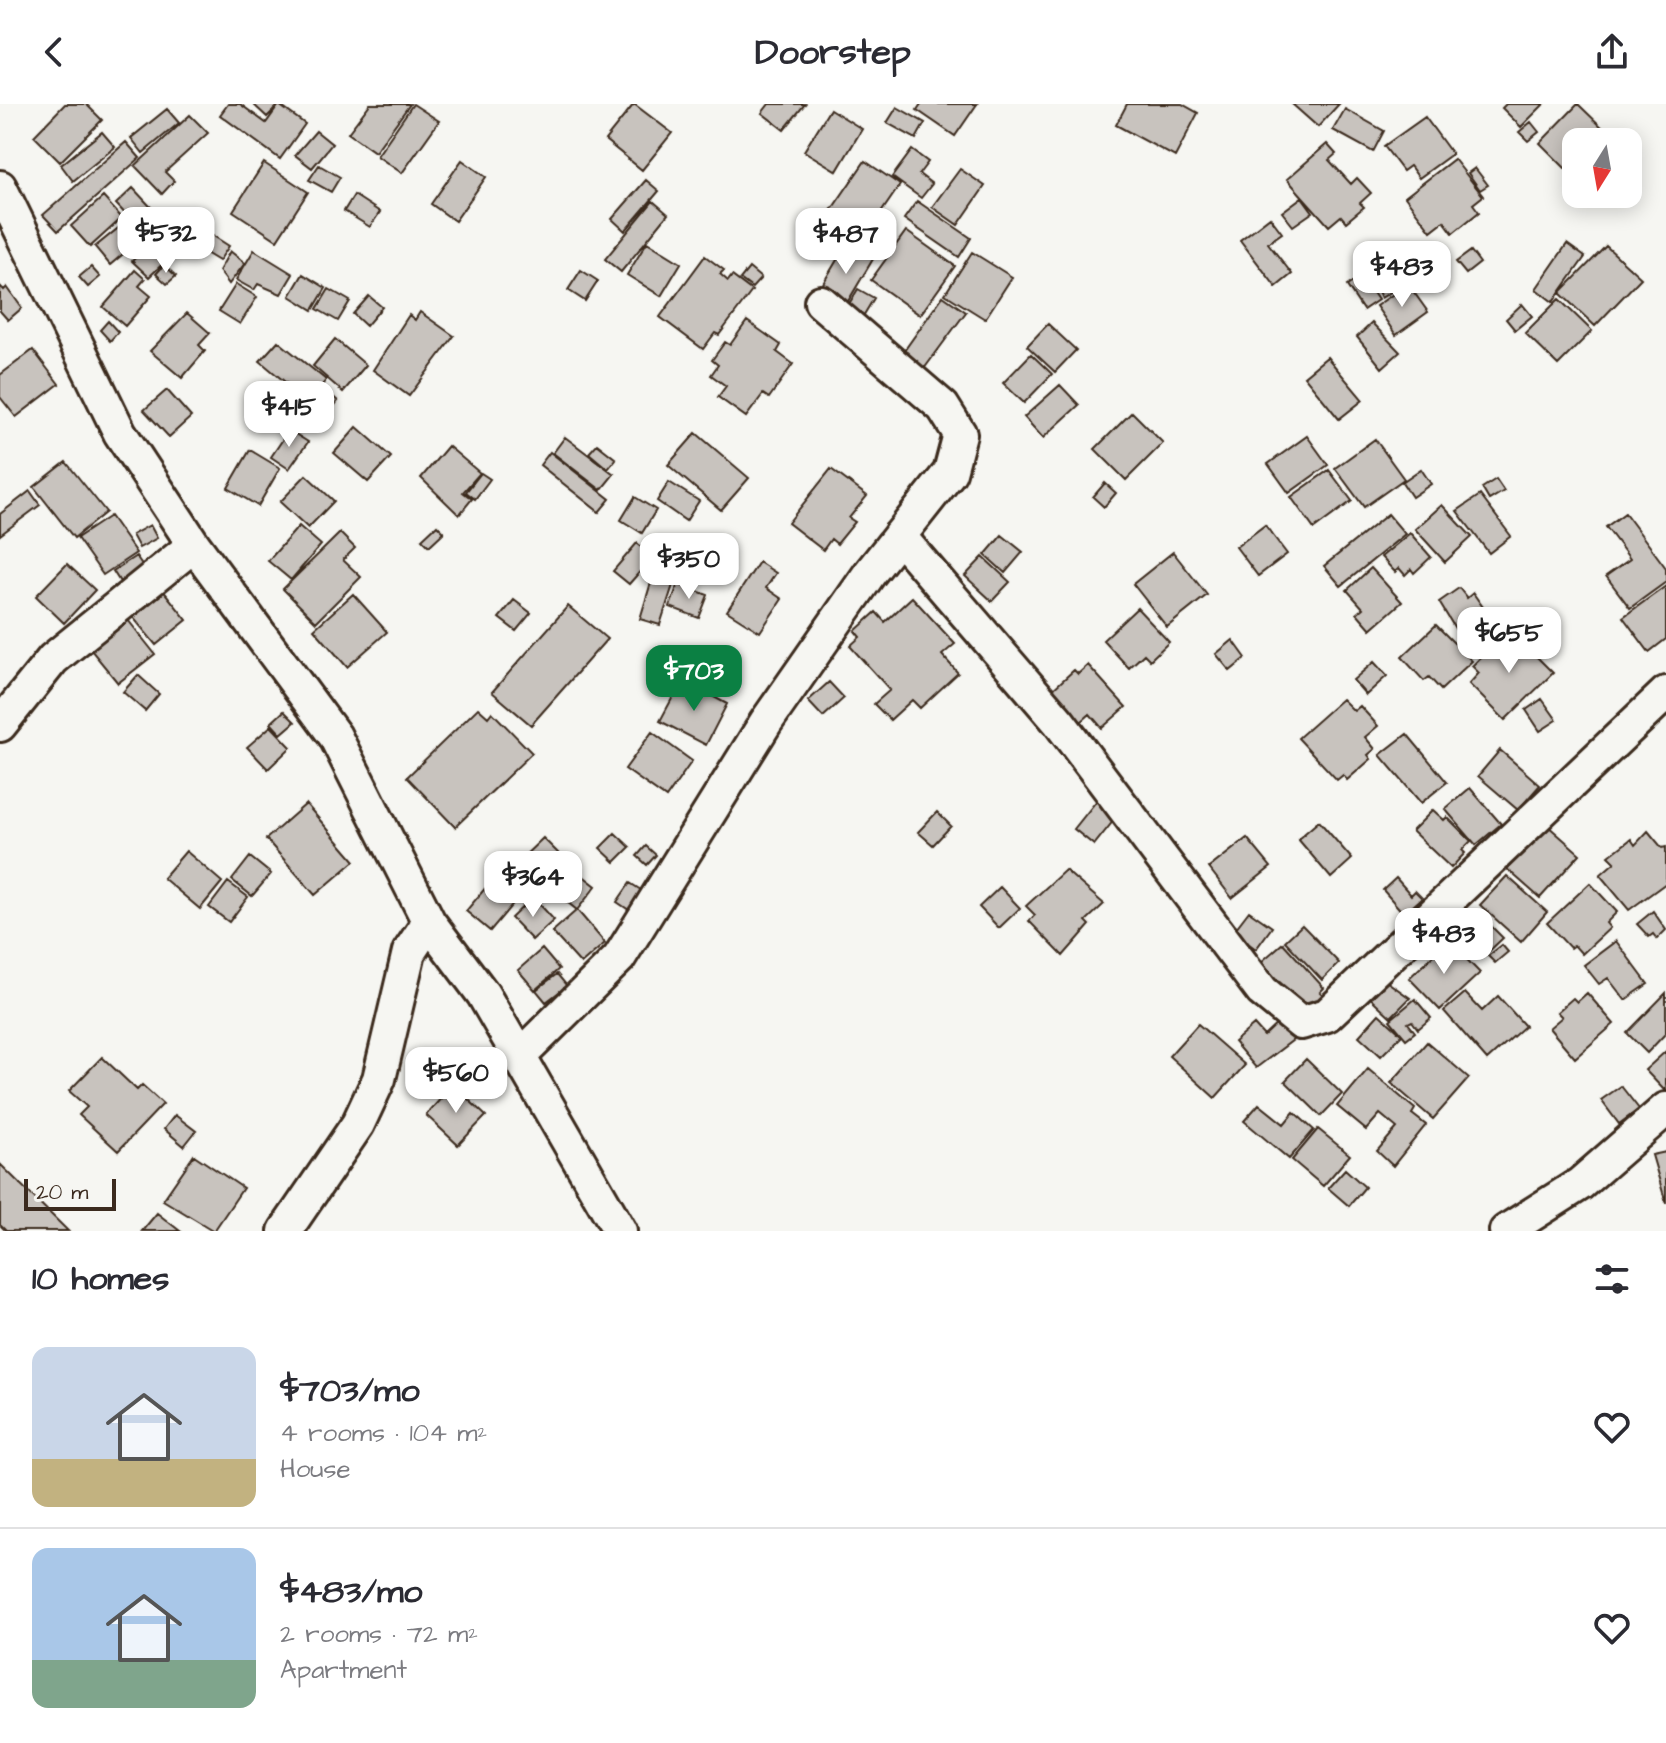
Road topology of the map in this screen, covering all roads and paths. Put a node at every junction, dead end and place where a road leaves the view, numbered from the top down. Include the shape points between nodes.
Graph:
1 (0, 187) edge
2 (821, 302) dead end
3 (899, 536) junction
4 (194, 545) junction
5 (1666, 693) edge
6 (0, 725) edge
7 (429, 922) junction
8 (519, 1057) junction
9 (1666, 1109) edge
10 (285, 1231) edge
11 (620, 1231) edge
12 (1506, 1231) edge

1 - 4 street via 120,433
2 - 3 street via 943,407 960,434 950,472
3 - 5 street via 1059,722 1262,991 1301,1023 1327,1015
3 - 8 street via 766,722 619,958
4 - 6 street via 53,659
4 - 7 street via 335,736
7 - 8 street via 483,994
7 - 10 street via 409,952 379,1079 358,1124
8 - 11 street
9 - 12 street via 1580,1184

